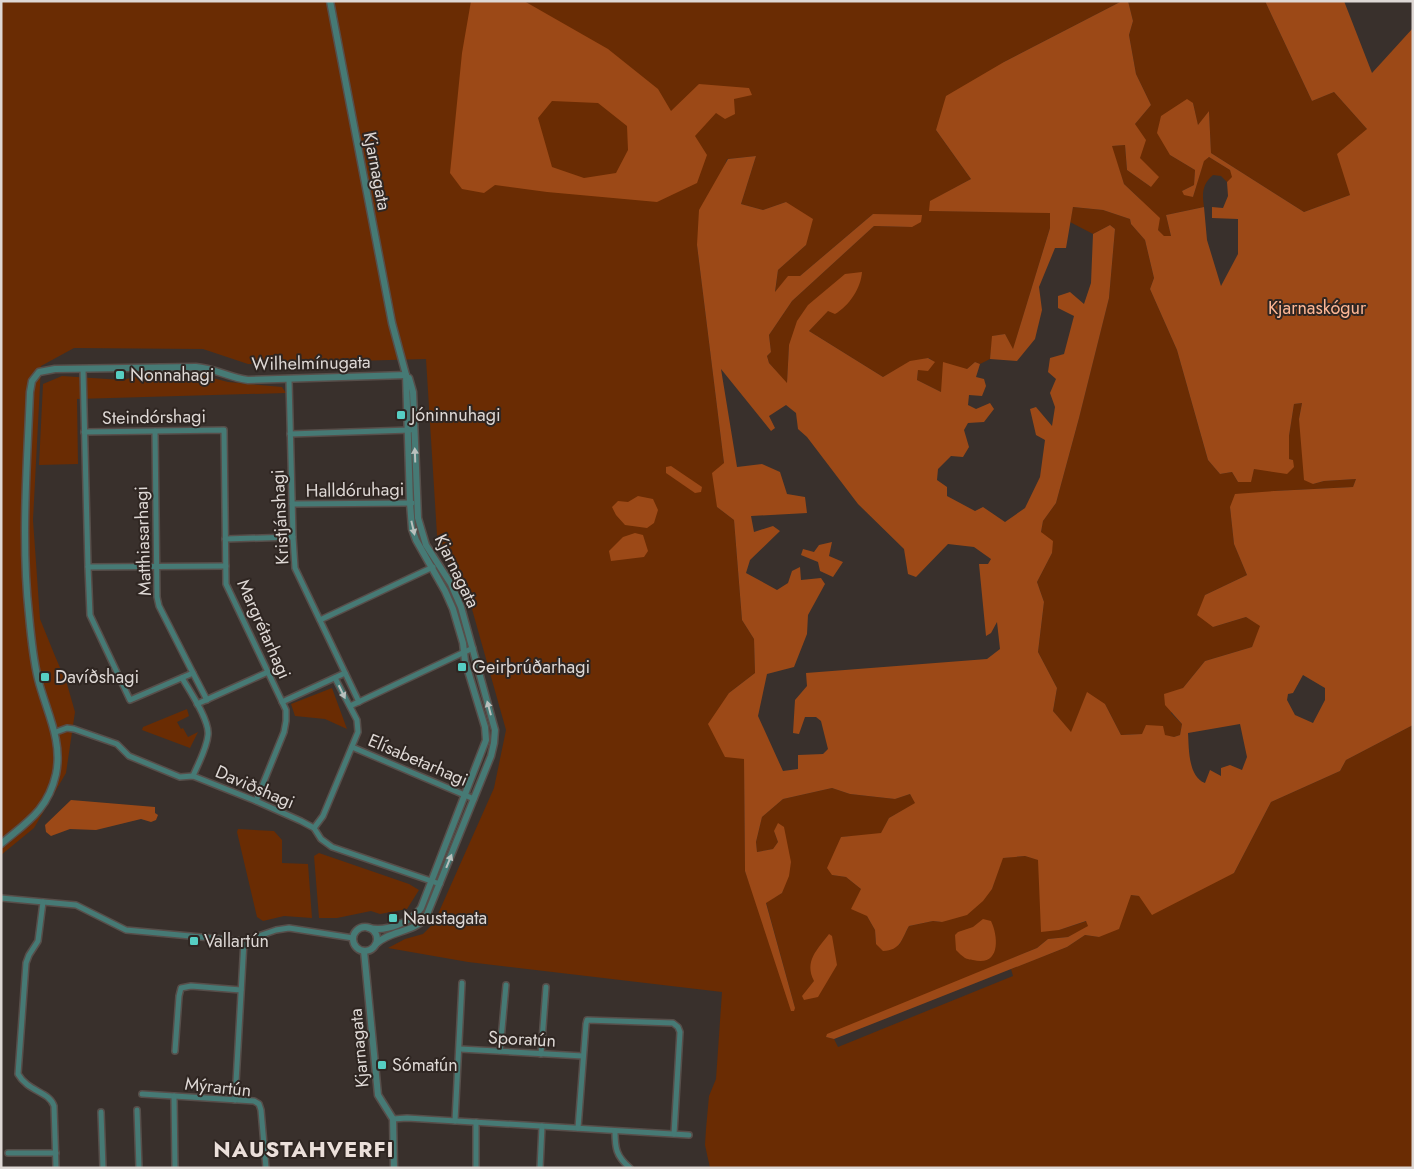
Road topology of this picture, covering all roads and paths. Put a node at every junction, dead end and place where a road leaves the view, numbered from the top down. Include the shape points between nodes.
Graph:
1 (330, 1) edge
2 (82, 369) junction
3 (406, 375) junction
4 (289, 380) junction
5 (224, 430) joint
6 (411, 430) junction
7 (155, 431) junction
8 (84, 432) junction
9 (290, 434) junction
10 (410, 503) junction
11 (417, 503) junction
12 (292, 504) junction
13 (293, 537) junction
14 (226, 539) junction
15 (438, 564) junction
16 (156, 566) junction
17 (226, 566) junction
18 (88, 567) junction
19 (431, 567) junction
20 (320, 620) junction
21 (473, 648) junction
22 (464, 653) junction
23 (268, 672) junction
24 (193, 673) junction
25 (345, 673) junction
26 (182, 678) junction
27 (335, 678) junction
28 (207, 700) junction
29 (282, 702) junction
30 (359, 702) junction
31 (197, 704) junction
32 (350, 706) junction
33 (56, 732) junction
34 (352, 746) junction
35 (193, 776) junction
36 (466, 796) junction
37 (474, 799) junction
38 (256, 801) junction
39 (314, 828) junction
40 (1, 844) edge
41 (431, 881) junction
42 (440, 884) junction
43 (1, 898) edge
44 (43, 902) junction
45 (369, 928) junction
46 (353, 938) junction
47 (244, 941) junction
48 (376, 944) junction
49 (364, 951) junction
50 (462, 983) dead end
51 (506, 985) dead end
52 (546, 987) dead end
53 (241, 990) junction
54 (460, 1049) junction
55 (175, 1051) dead end
56 (500, 1051) junction
57 (541, 1054) junction
58 (583, 1056) junction
59 (142, 1094) dead end
60 (174, 1096) junction
61 (235, 1100) junction
62 (137, 1110) dead end
63 (100, 1112) dead end
64 (393, 1120) junction
65 (455, 1121) junction
66 (476, 1122) junction
67 (542, 1126) junction
68 (578, 1128) junction
69 (615, 1130) junction
70 (674, 1134) junction
71 (689, 1135) dead end
72 (8, 1153) dead end
73 (56, 1153) junction
74 (56, 1168) edge
75 (103, 1168) edge
76 (139, 1168) edge
77 (175, 1168) edge
78 (266, 1168) edge
79 (394, 1168) edge
80 (476, 1168) edge
81 (540, 1168) edge
82 (630, 1168) edge

1 - 3 street, Kjarnagata via 392,323
2 - 4 street, Wilhelmínugata via 196,367 240,379
2 - 8 street
2 - 33 street, Wilhelmínugata via 39,372 32,381 30,392 25,519 27,593 38,674
3 - 4 street, Wilhelmínugata
3 - 6 street, Kjarnagata
4 - 9 street, Kristjánshagi
5 - 7 street, Steindórshagi
5 - 14 street, Margrétarhagi
6 - 9 street
6 - 10 street, Kjarnagata
11 -> 6 street, Kjarnagata
7 - 8 street, Steindórshagi
7 - 16 street, Matthiasarhagi
8 - 18 street
9 - 12 street, Kristjánshagi
10 - 11 street, Halldóruhagi
10 - 12 street, Halldóruhagi
10 -> 19 street, Kjarnagata via 414,535
11 - 15 street, Kjarnagata via 426,545
12 - 13 street, Kristjánshagi
13 - 14 street
13 - 20 street, Kristjánshagi via 295,568
14 - 17 street, Margrétarhagi
15 - 19 street
15 - 21 street, Kjarnagata via 459,601
16 - 17 street
16 - 18 street
16 - 24 street, Matthiasarhagi via 159,606
17 - 23 street, Margrétarhagi via 226,584
18 - 26 street via 90,616 130,700
19 - 20 street
19 - 22 street, Kjarnagata via 450,600
20 - 25 street, Kristjánshagi
21 - 22 street
37 -> 21 street, Kjarnagata via 491,756 495,730
22 - 30 street
22 - 36 street, Kjarnagata via 486,740
23 - 28 street
23 - 29 street, Margrétarhagi
24 - 26 street
24 - 28 street, Matthiasarhagi
25 - 27 street
25 - 30 street, Kristjánshagi
26 - 31 street
27 - 29 street
27 -> 32 street
28 - 31 street
29 - 38 street, Margrétarhagi via 286,710 284,732
30 - 32 street
31 - 35 street via 207,723 208,735
32 - 34 street via 358,728
33 - 35 street, Daviðshagi via 74,729 117,744 129,756 180,777
33 - 40 street via 58,763 50,795 32,818
34 - 36 street, Elísabetarhagi
34 - 39 street via 323,816
35 - 38 street, Daviðshagi
36 - 37 street, Elísabetarhagi
36 - 41 street, Kjarnagata
42 -> 37 street, Kjarnagata
38 - 39 street, Daviðshagi
39 - 41 street, Daviðshagi via 332,847
41 - 42 street, Daviðshagi
41 - 45 street, Kjarnagata via 421,908 412,918 383,928
42 - 48 street, Kjarnagata via 424,920
43 - 44 street
44 - 47 street via 76,905 126,930
44 - 73 street via 38,941 26,963 18,1074 28,1086 52,1100
45 - 46 street via 358,930
45 - 48 street via 375,933
46 - 47 street via 290,928
46 - 49 street via 355,946
47 - 53 street
48 - 49 street
49 - 64 street, Kjarnagata via 378,1095
50 - 54 street
51 - 56 street
52 - 57 street
53 - 55 street via 181,988
53 - 61 street
54 - 56 street, Sporatún
54 - 65 street
56 - 57 street, Sporatún
57 - 58 street, Sporatún
58 - 68 street
58 - 70 street via 588,1020 674,1024 678,1027
59 - 60 street, Mýrartún
60 - 61 street, Mýrartún
60 - 77 street
61 - 78 street, Mýrartún via 259,1104
62 - 76 street
63 - 75 street
64 - 65 street
64 - 79 street, Kjarnagata
65 - 66 street
66 - 67 street
66 - 80 street
67 - 68 street
67 - 81 street
68 - 69 street
69 - 70 street
69 - 82 street via 616,1150
70 - 71 street
72 - 73 street
73 - 74 street

